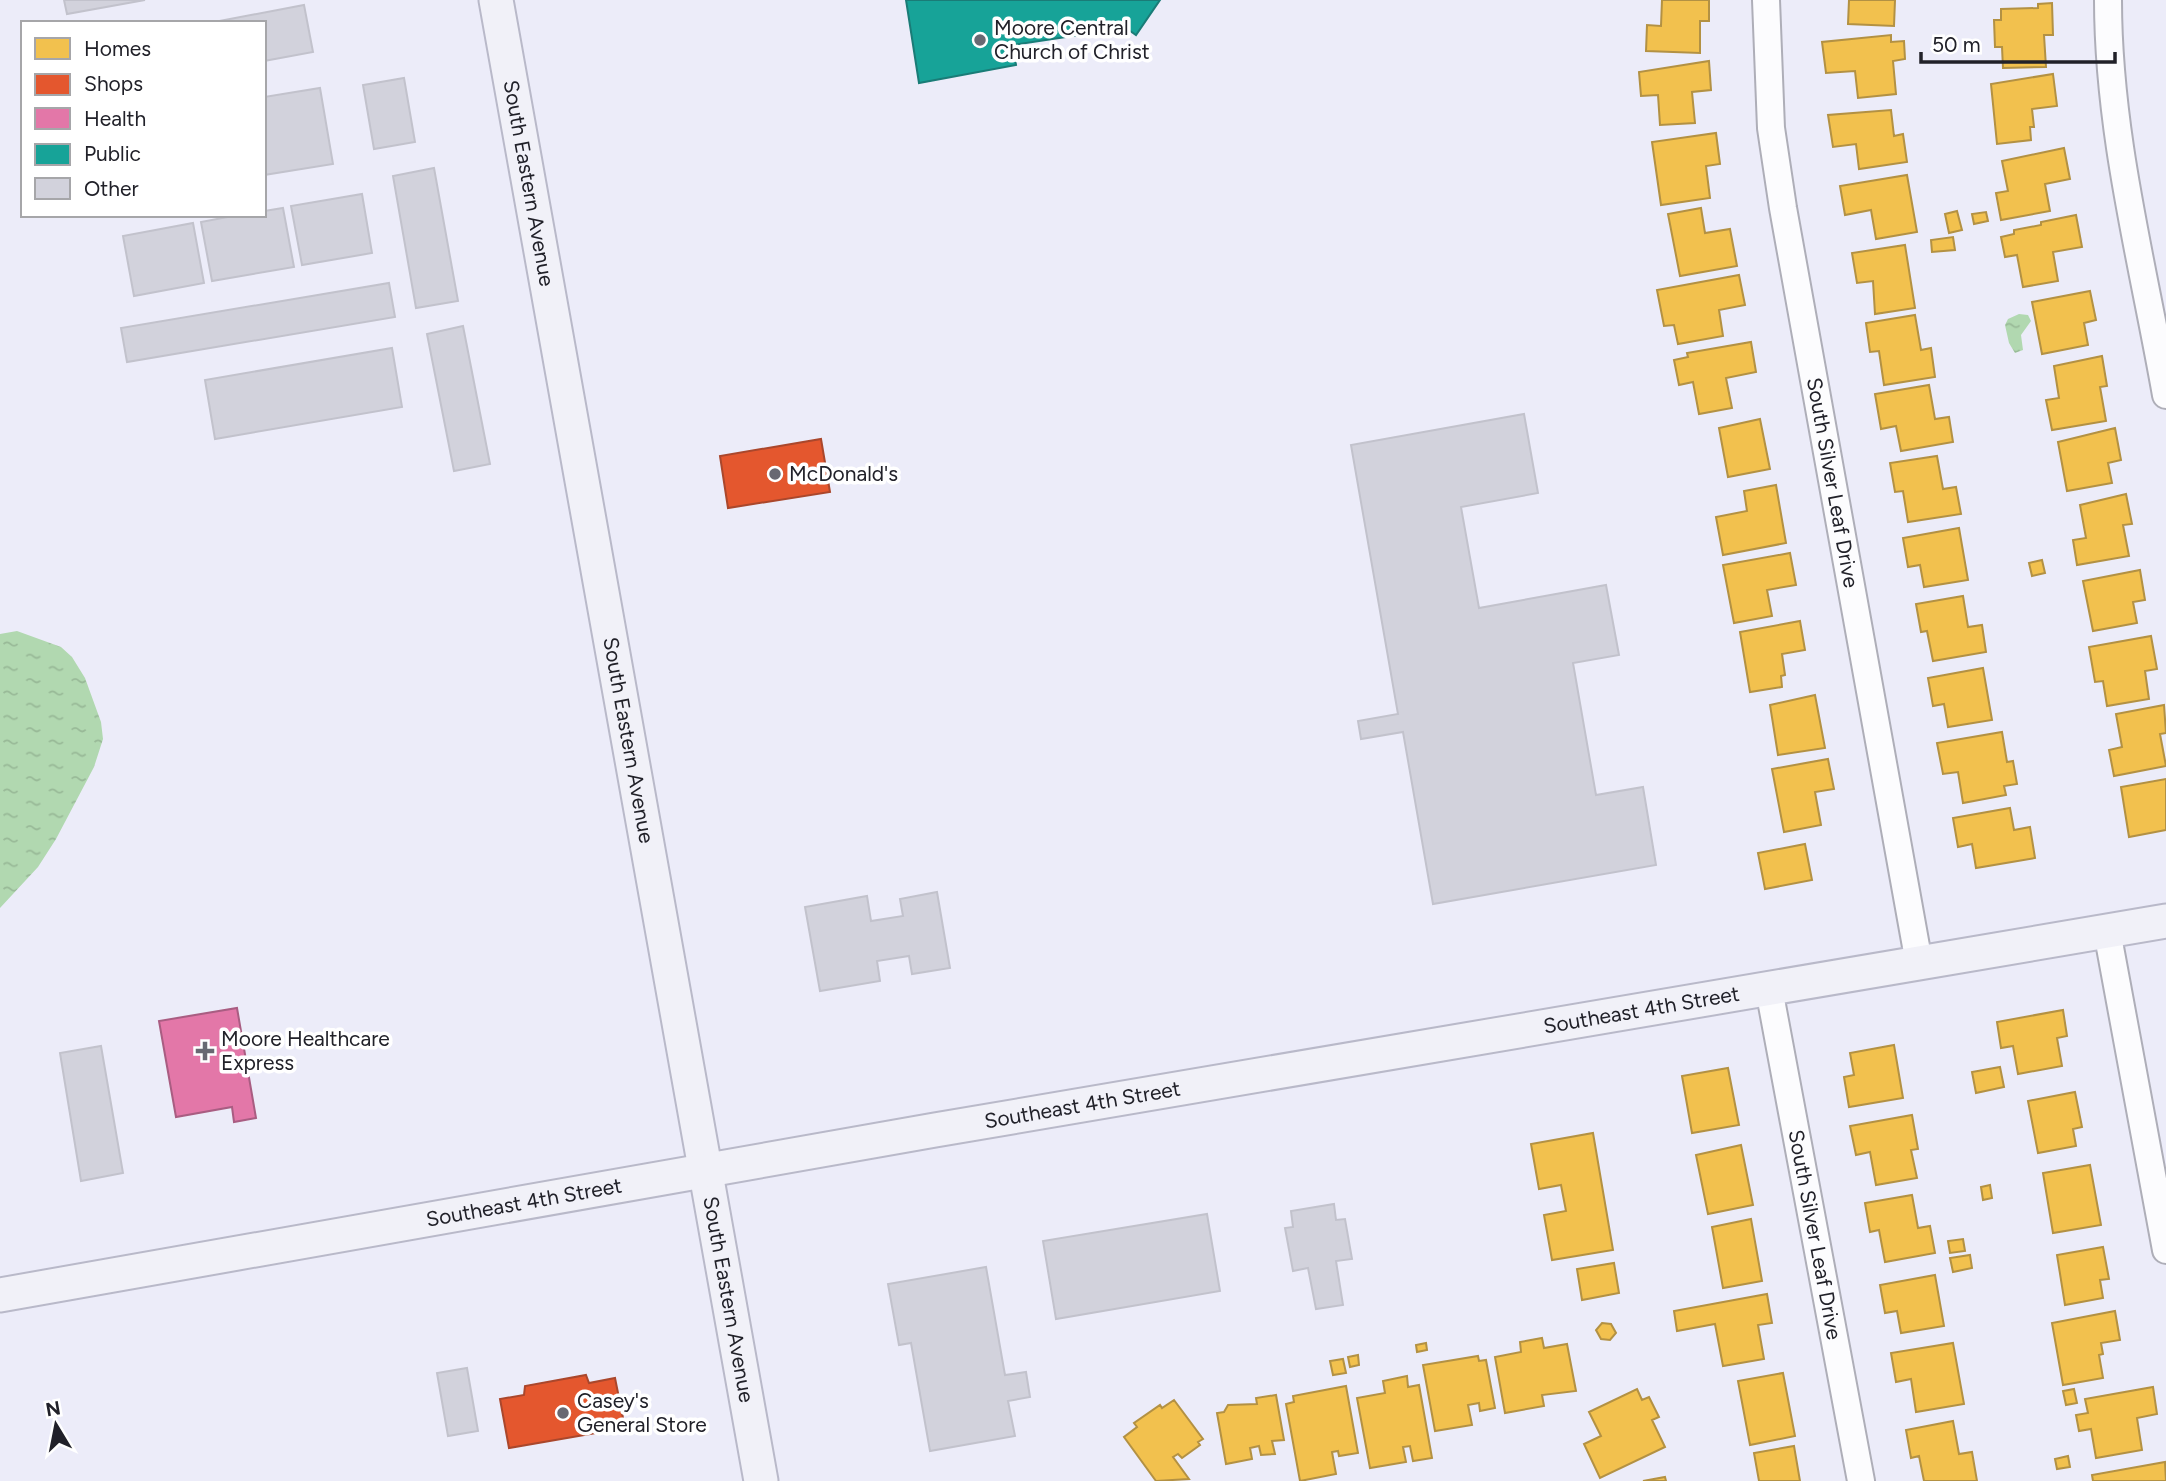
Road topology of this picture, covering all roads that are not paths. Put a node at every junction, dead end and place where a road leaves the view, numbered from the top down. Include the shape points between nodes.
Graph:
1 (496, 0) edge
2 (1766, 0) edge
3 (2108, 0) edge
4 (2166, 395) edge
5 (2166, 922) edge
6 (2107, 931) junction
7 (1919, 963) junction
8 (1769, 989) junction
9 (705, 1170) junction
10 (2166, 1250) edge
11 (0, 1295) edge
12 (761, 1481) edge
13 (1861, 1481) edge

1 - 9 main road, South Eastern Avenue
2 - 7 street, South Silver Leaf Drive via 1771,128 1783,208
3 - 4 street via 2108,46 2119,142
5 - 6 main road, Southeast 4th Street
6 - 7 main road, Southeast 4th Street
6 - 10 street
7 - 8 main road, Southeast 4th Street
8 - 9 main road, Southeast 4th Street
8 - 13 street, South Silver Leaf Drive
9 - 11 main road, Southeast 4th Street
9 - 12 main road, South Eastern Avenue

